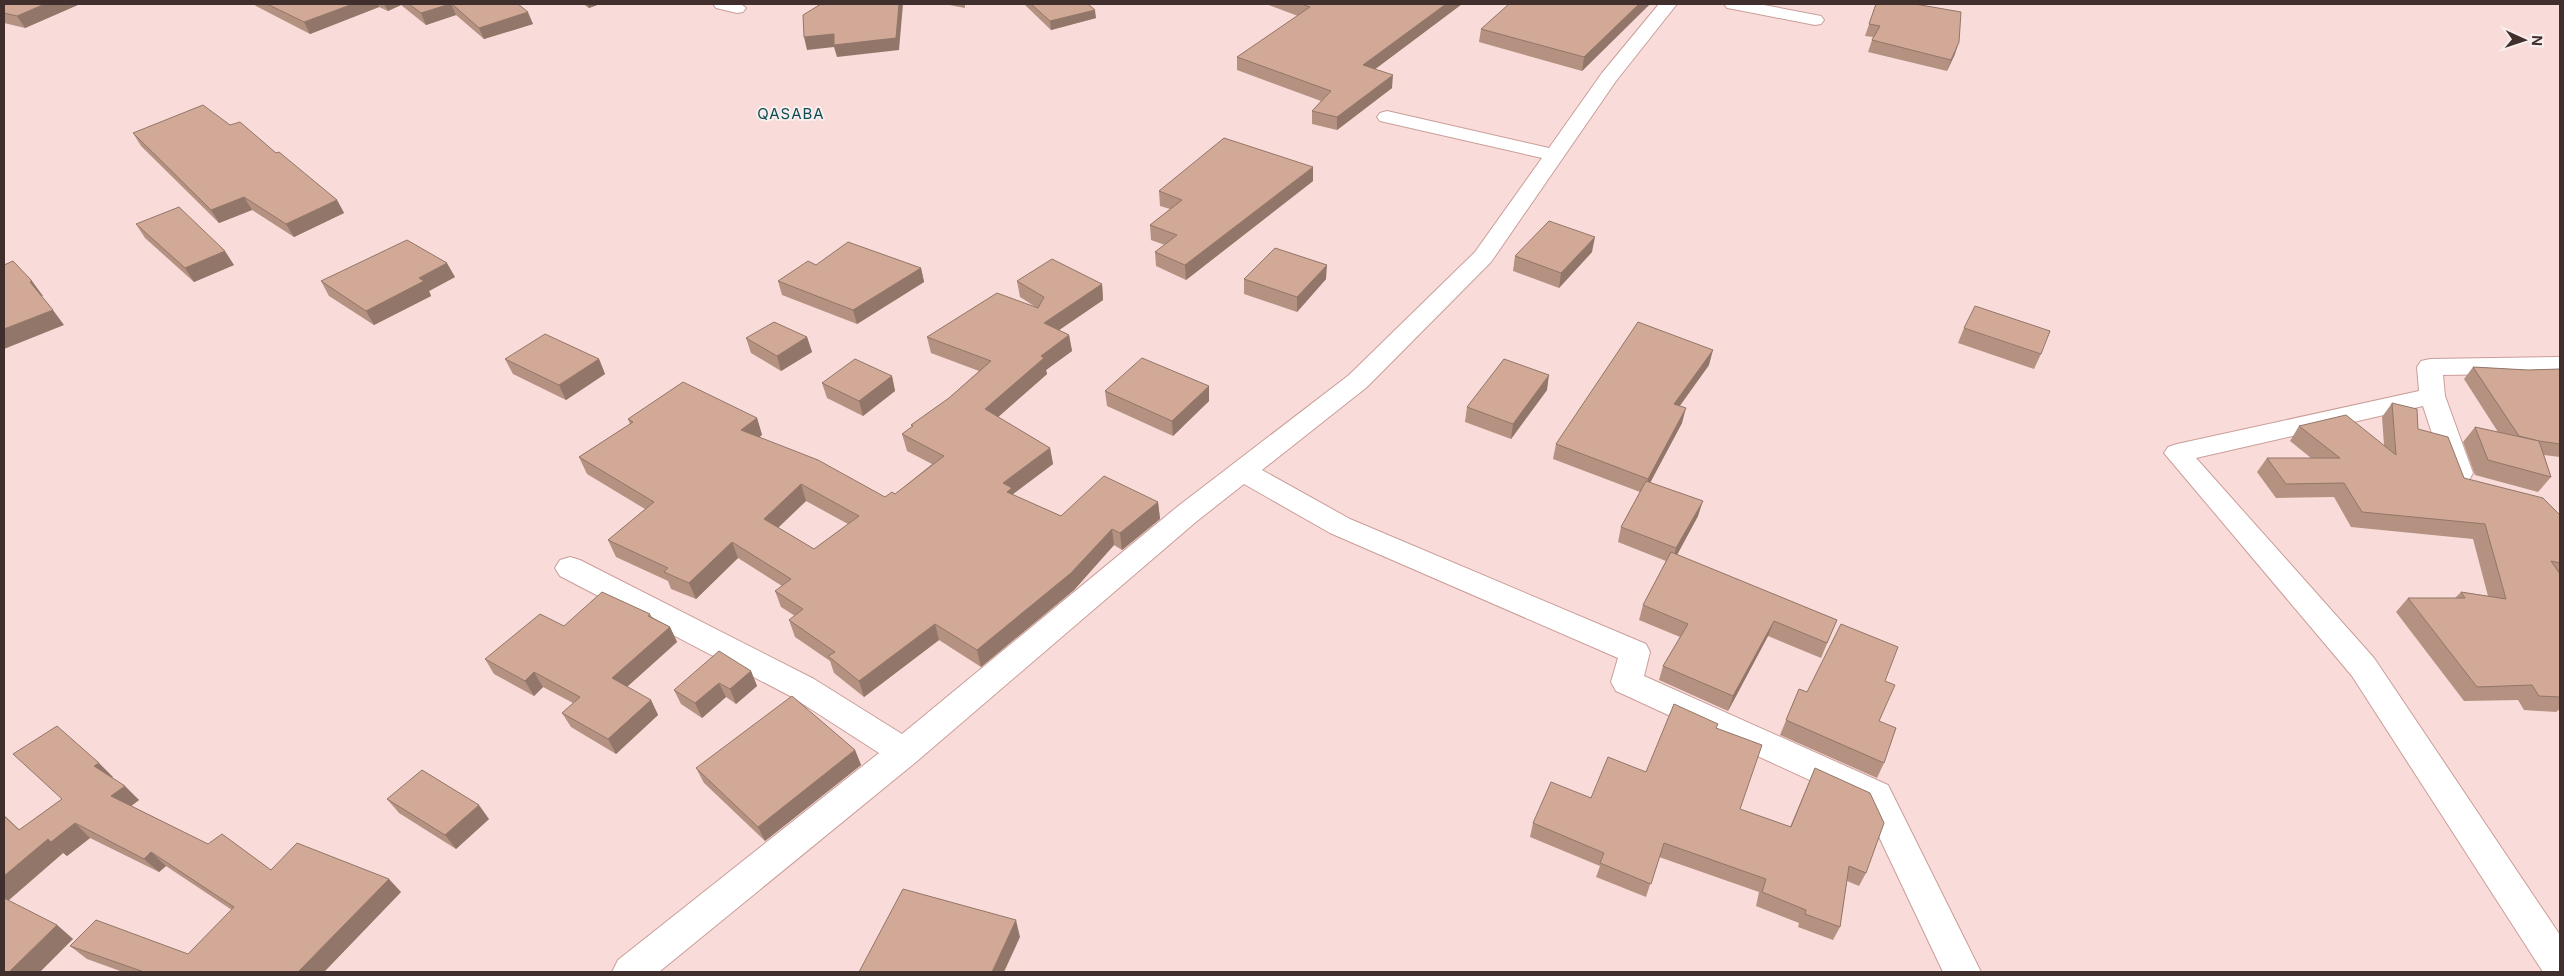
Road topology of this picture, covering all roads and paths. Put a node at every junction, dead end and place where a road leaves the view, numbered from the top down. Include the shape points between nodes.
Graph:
1 (1668, 4) edge
2 (1734, 4) edge
3 (1814, 20) dead end
4 (1387, 117) dead end
5 (1554, 155) junction
6 (2560, 365) edge
7 (2432, 396) junction
8 (1244, 472) junction
9 (2483, 489) edge
10 (570, 568) dead end
11 (904, 752) junction
12 (2560, 966) edge
13 (640, 969) edge
14 (1962, 972) edge

1 - 5 street via 1608,77
2 - 3 street
4 - 5 street
5 - 8 street via 1483,257 1358,381
6 - 7 street via 2430,367
7 - 9 street via 2464,484
7 - 12 street via 2177,453 2363,667
8 - 11 street via 1187,514
8 - 14 street via 1340,526 1635,652 1627,682 1876,795
10 - 11 street via 802,688
11 - 13 street

